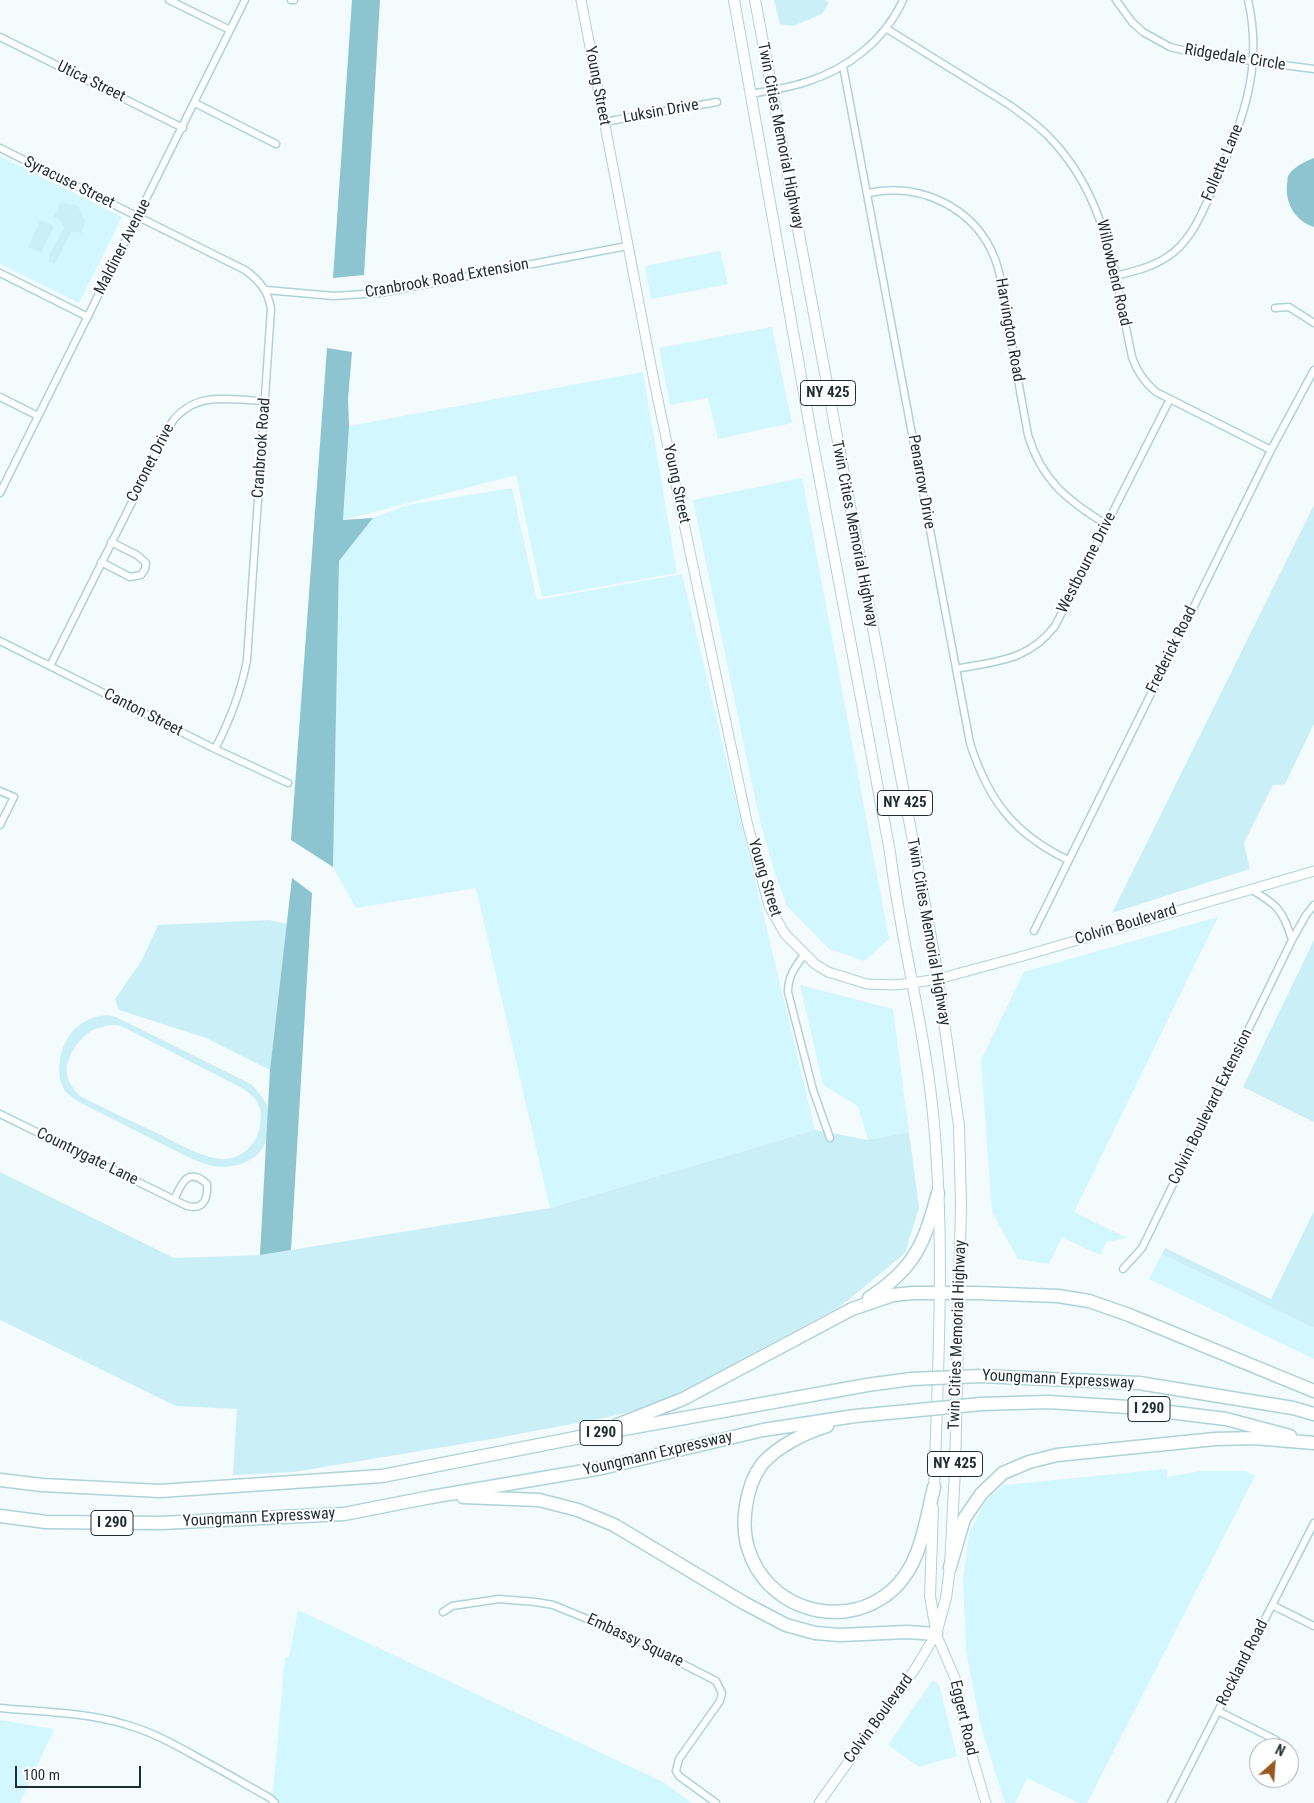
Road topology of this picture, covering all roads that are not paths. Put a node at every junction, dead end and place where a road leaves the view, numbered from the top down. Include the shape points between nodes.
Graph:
1 (169, 0) edge
2 (245, 0) edge
3 (581, 0) edge
4 (734, 0) edge
5 (755, 0) edge
6 (903, 0) edge
7 (1116, 0) edge
8 (1248, 0) edge
9 (887, 29) junction
10 (230, 30) junction
11 (0, 37) edge
12 (1252, 62) junction
13 (843, 66) junction
14 (1314, 69) edge
15 (772, 90) junction
16 (750, 94) junction
17 (717, 102) dead end
18 (195, 103) junction
19 (604, 122) junction
20 (183, 128) junction
21 (276, 144) dead end
22 (0, 148) edge
23 (868, 193) junction
24 (138, 217) junction
25 (627, 246) junction
26 (0, 273) edge
27 (1115, 276) junction
28 (266, 290) junction
29 (1274, 308) dead end
30 (88, 317) junction
31 (1314, 323) edge
32 (1314, 370) edge
33 (0, 397) edge
34 (1170, 399) junction
35 (265, 401) junction
36 (38, 416) junction
37 (1271, 450) junction
38 (0, 492) edge
39 (1107, 525) junction
40 (111, 542) junction
41 (101, 562) junction
42 (0, 641) edge
43 (50, 666) junction
44 (956, 669) junction
45 (215, 749) junction
46 (288, 783) dead end
47 (0, 791) edge
48 (0, 825) edge
49 (1068, 860) junction
50 (1314, 871) edge
51 (1248, 889) junction
52 (1314, 905) edge
53 (1034, 931) dead end
54 (1292, 940) junction
55 (804, 955) junction
56 (938, 979) junction
57 (912, 983) junction
58 (0, 1114) edge
59 (830, 1138) dead end
60 (938, 1193) junction
61 (174, 1200) junction
62 (1123, 1269) dead end
63 (960, 1292) junction
64 (939, 1294) junction
65 (852, 1309) junction
66 (1314, 1391) edge
67 (1314, 1414) edge
68 (856, 1416) junction
69 (585, 1436) junction
70 (1314, 1442) edge
71 (0, 1480) edge
72 (934, 1487) junction
73 (431, 1497) junction
74 (0, 1516) edge
75 (1314, 1523) edge
76 (950, 1567) junction
77 (1272, 1605) junction
78 (443, 1612) dead end
79 (1314, 1626) edge
80 (936, 1634) junction
81 (0, 1708) edge
82 (1218, 1711) junction
83 (1272, 1738) edge
84 (275, 1803) edge
85 (716, 1803) edge
86 (819, 1803) edge
87 (986, 1803) edge
88 (1171, 1803) edge

1 - 10 street
2 - 10 street, Maldiner Avenue
3 - 19 street, Young Street
4 - 16 main road, Twin Cities Memorial Highway / NY 425
5 - 15 main road, Twin Cities Memorial Highway / NY 425
6 - 9 street
7 - 12 street, Ridgedale Circle via 1143,32 1170,47
8 - 12 street, Follette Lane
9 - 13 street
9 - 27 street, Willowbend Road via 1011,106 1047,135 1062,152 1095,204 1108,241
10 - 18 street, Maldiner Avenue
11 - 20 street, Utica Street
12 - 14 street, Ridgedale Circle
12 - 27 street, Follette Lane via 1250,86 1237,132 1197,224 1182,244 1163,260
13 - 15 street via 806,83
13 - 23 street, Penarrow Drive
15 - 16 street
15 - 56 main road, Twin Cities Memorial Highway / NY 425
16 - 57 main road, Twin Cities Memorial Highway / NY 425
17 - 19 street, Luksin Drive
18 - 20 street, Maldiner Avenue
18 - 21 street
19 - 25 street, Young Street
20 - 24 street, Maldiner Avenue
22 - 24 street, Syracuse Street
23 - 39 street, Harvington Road via 908,190 937,198 962,214 980,232 999,272 1028,435 1037,460 1065,497
23 - 44 street, Penarrow Drive
24 - 28 street via 245,270
24 - 30 street, Maldiner Avenue
25 - 28 street, Cranbrook Road Extension via 380,293 334,296
25 - 55 street, Young Street via 747,822 769,906 785,934
26 - 30 street
27 - 34 street, Willowbend Road via 1135,368 1147,385
28 - 35 street, Cranbrook Road via 271,309
29 - 31 street via 1289,307
30 - 36 street, Maldiner Avenue
32 - 37 street, Frederick Road
33 - 36 street
34 - 37 street, Willowbend Road
34 - 39 street, Westbourne Drive
35 - 40 street, Coronet Drive via 210,399 194,402 178,414
35 - 45 street, Cranbrook Road via 247,660 238,699
36 - 38 street, Maldiner Avenue
37 - 49 street, Frederick Road
39 - 44 street, Westbourne Drive via 1048,636 1018,656
40 - 41 street, Coronet Drive
40 - 41 street via 138,555 146,563 145,569 141,575 130,577
41 - 43 street, Coronet Drive
42 - 43 street, Canton Street
43 - 45 street, Canton Street
44 - 49 street, Penarrow Drive via 970,744 994,799 1028,836
45 - 46 street, Canton Street
47 - 48 street via 14,798
49 - 53 street, Frederick Road
50 - 51 street, Colvin Boulevard
51 - 54 street via 1278,907
51 - 56 street, Colvin Boulevard
52 - 54 street, Colvin Boulevard Extension
54 - 62 street, Colvin Boulevard Extension via 1142,1248
55 - 57 street, Young Street via 828,972 848,979 868,984
55 - 59 street via 790,976 788,992
56 - 57 street, Young Street
56 - 63 main road, Twin Cities Memorial Highway / NY 425 via 959,1126
57 - 60 main road, Twin Cities Memorial Highway / NY 425 via 934,1123
58 - 61 street, Countrygate Lane
60 - 64 main road, Twin Cities Memorial Highway / NY 425
60 - 65 highway via 920,1248 906,1268 892,1282
61 - 61 street, Countrygate Lane via 196,1208 208,1192 207,1184 196,1176 190,1177 184,1180
63 - 64 highway
63 - 66 highway via 1058,1296 1089,1302 1129,1314
63 - 76 main road, Twin Cities Memorial Highway / NY 425
64 - 65 highway via 893,1295
64 - 72 main road, Twin Cities Memorial Highway / NY 425
65 - 69 highway via 682,1398
67 - 69 highway, Youngmann Expressway / I 290, bridge via 1139,1383 981,1376 866,1385
68 - 70 highway, Youngmann Expressway / I 290, bridge via 981,1404 1048,1402 1128,1407 1226,1419
68 - 72 highway via 818,1429 783,1447 771,1455 755,1476 747,1499 745,1540 759,1572 777,1593 807,1609 823,1612 853,1610 882,1598 895,1588 908,1570 920,1542
68 - 73 highway, Youngmann Expressway / I 290 via 763,1430 602,1468
69 - 71 highway, Youngmann Expressway / I 290 via 382,1476 291,1483 160,1491
70 - 76 highway via 1215,1438 1057,1455 1029,1462 1003,1473 981,1494 964,1519
72 - 80 main road, Twin Cities Memorial Highway via 930,1596
73 - 74 highway, Youngmann Expressway / I 290 via 344,1514 161,1523 46,1522
73 - 80 highway via 539,1500 578,1510 614,1525 786,1625 815,1633 840,1636 907,1632
75 - 77 street, Rockland Road
76 - 80 main road, Twin Cities Memorial Highway / NY 425
77 - 79 street
77 - 82 street, Rockland Road
78 - 85 street, Embassy Square via 452,1606 500,1599 553,1606 624,1634 716,1681 722,1697 679,1759 676,1770 679,1776
80 - 86 street, Colvin Boulevard
80 - 87 street, Eggert Road via 955,1678 968,1742
81 - 84 street via 73,1714 148,1732
82 - 83 street
82 - 88 street, Rockland Road

